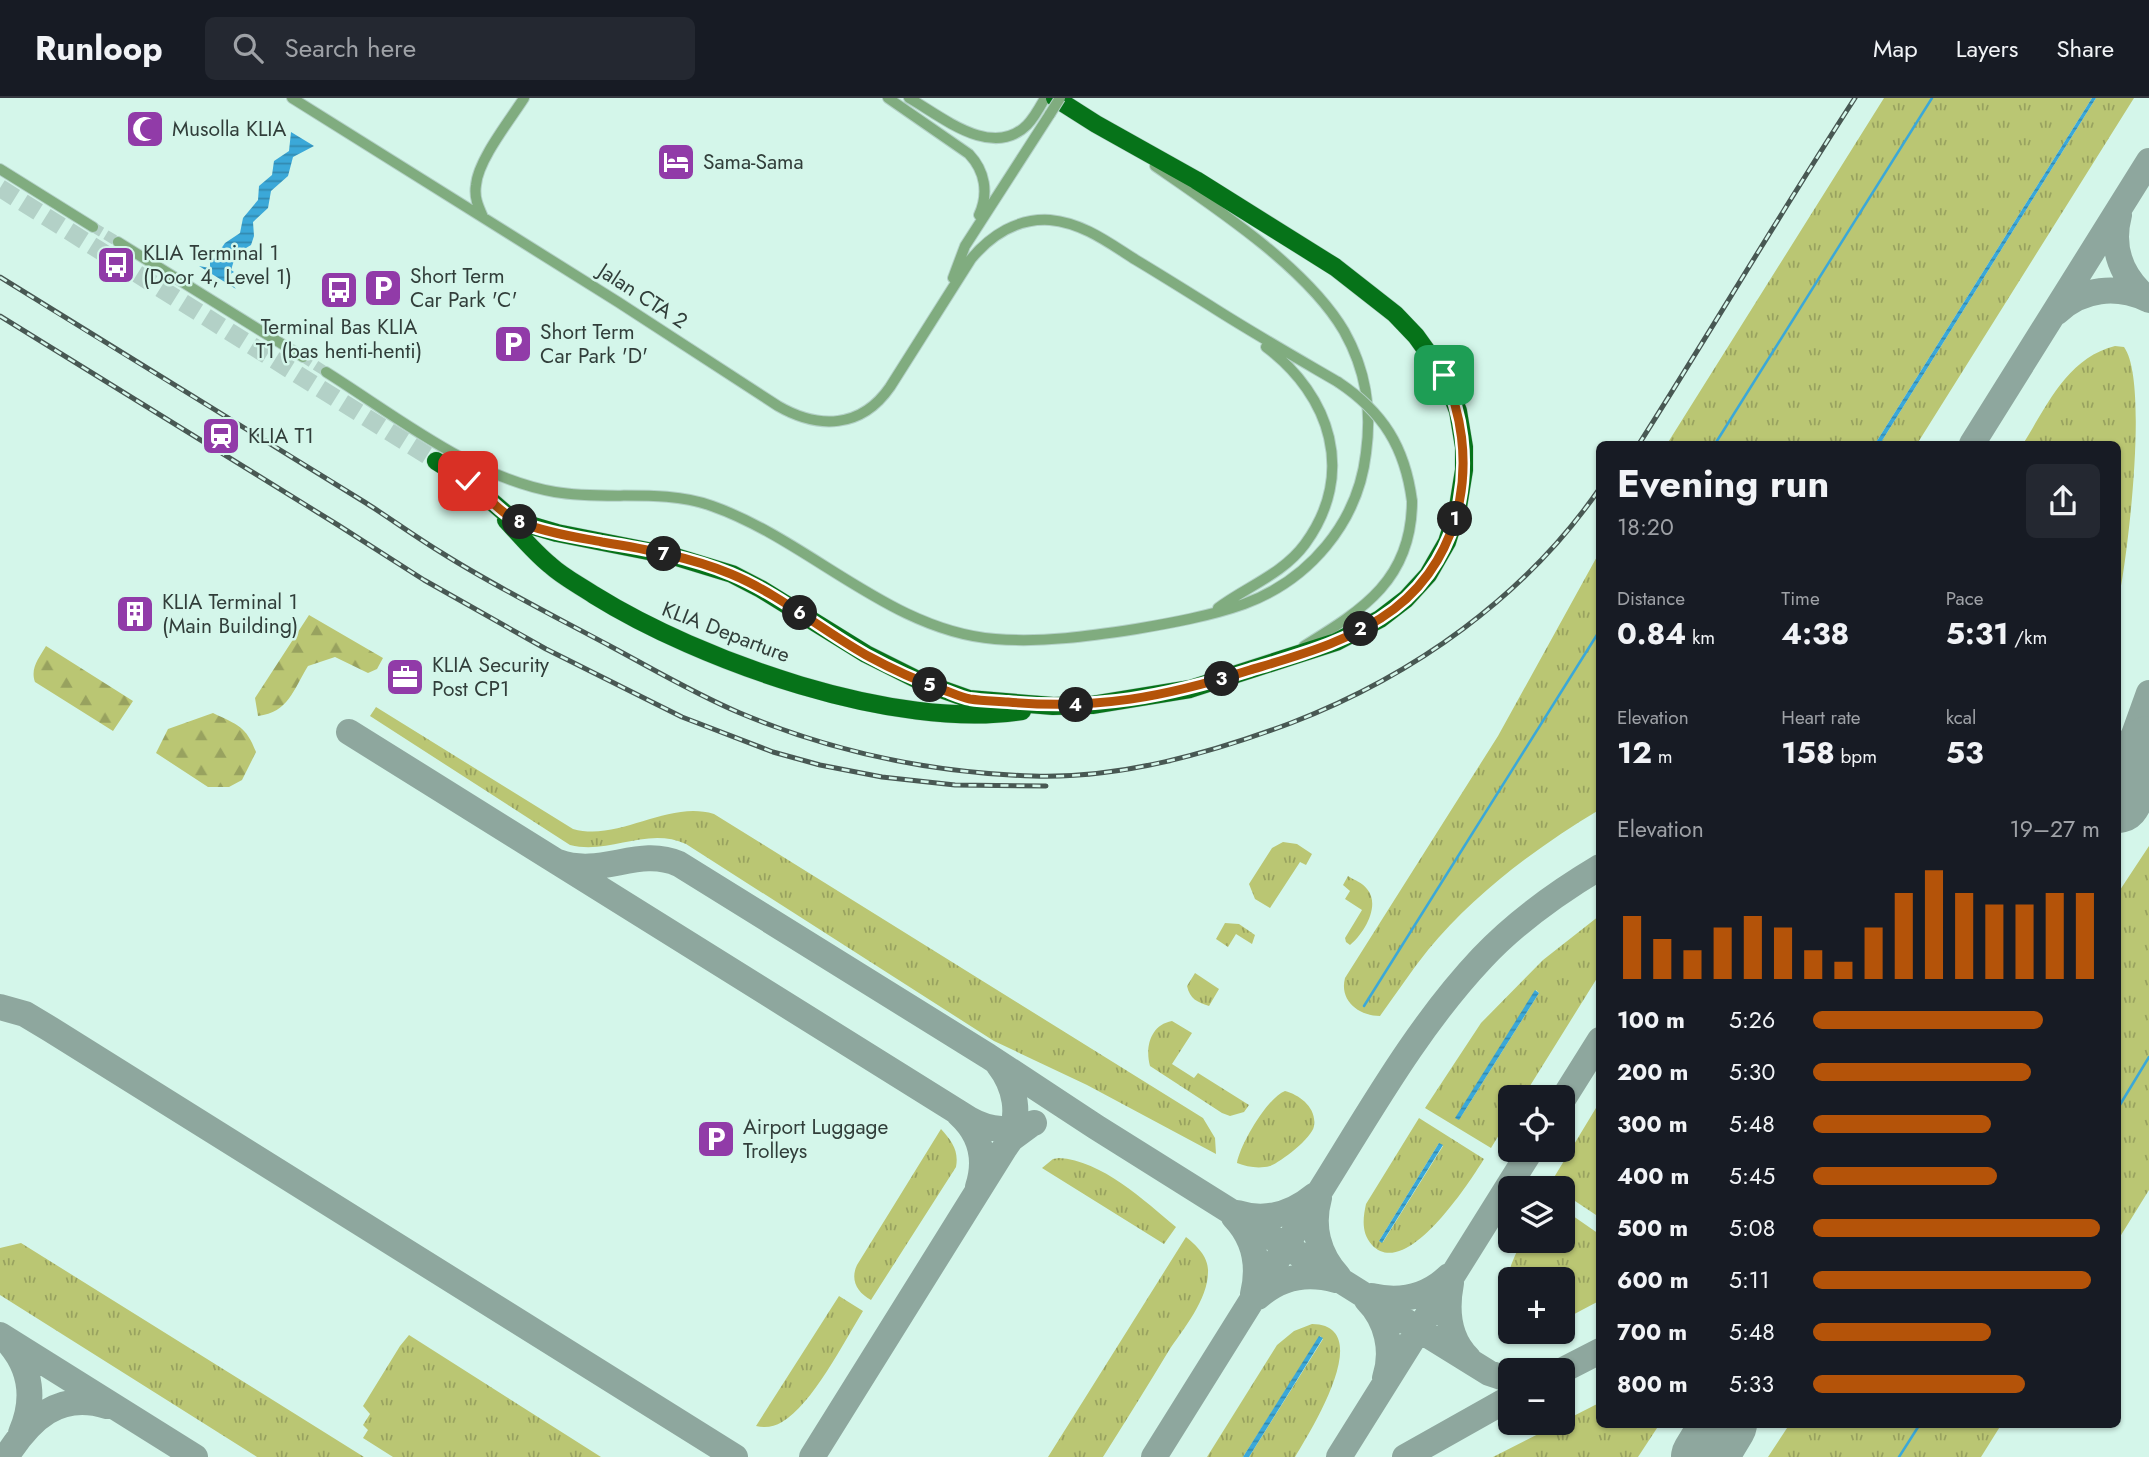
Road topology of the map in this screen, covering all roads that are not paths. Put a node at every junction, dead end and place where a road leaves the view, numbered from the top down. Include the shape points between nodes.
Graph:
1 (292, 98) edge
2 (524, 98) edge
3 (888, 98) edge
4 (909, 98) edge
5 (1050, 103) edge
6 (1096, 124) junction
7 (0, 169) edge
8 (484, 218) junction
9 (93, 227) tunnel mouth
10 (118, 242) tunnel mouth
11 (965, 246) junction
12 (945, 300) junction
13 (1225, 315) junction
14 (303, 357) tunnel mouth
15 (326, 372) tunnel mouth
16 (1213, 612) junction
17 (1280, 661) junction
18 (1053, 706) junction

1 - 8 street, Jalan CTA 2
2 - 8 street via 478,170 475,187
3 - 11 street via 970,154 982,170 985,199
4 - 5 street via 990,139 1019,132
5 - 6 main road
5 - 11 street
6 - 16 street via 1198,196 1304,281 1342,327 1366,388 1370,422 1362,476 1331,542 1310,565 1280,586
6 - 17 main road via 1195,180 1369,292 1430,353 1458,411 1464,447 1462,490 1450,533 1428,575 1394,609 1362,629
7 - 9 street
8 - 12 street, Jalan CTA 2 via 803,419 838,421 878,400
10 - 14 street
11 - 12 street
12 - 13 street via 983,245 1006,229 1047,220 1093,234
13 - 16 street via 1275,353 1307,386 1323,415 1331,459 1327,499 1304,545 1261,582
13 - 17 street, bridge via 1367,404 1401,451 1412,501 1406,547 1387,584 1357,612
15 - 16 street via 492,474 553,492 675,498 710,505 760,526 867,592 947,629 991,639 1046,639 1116,632
17 - 18 main road via 1190,689 1092,705
18 - 18 main road, KLIA Departure via 979,716 938,713 859,699 732,662 627,615 550,566 503,516 434,464 468,481 523,523 674,556 732,574 866,654 923,682 969,699

